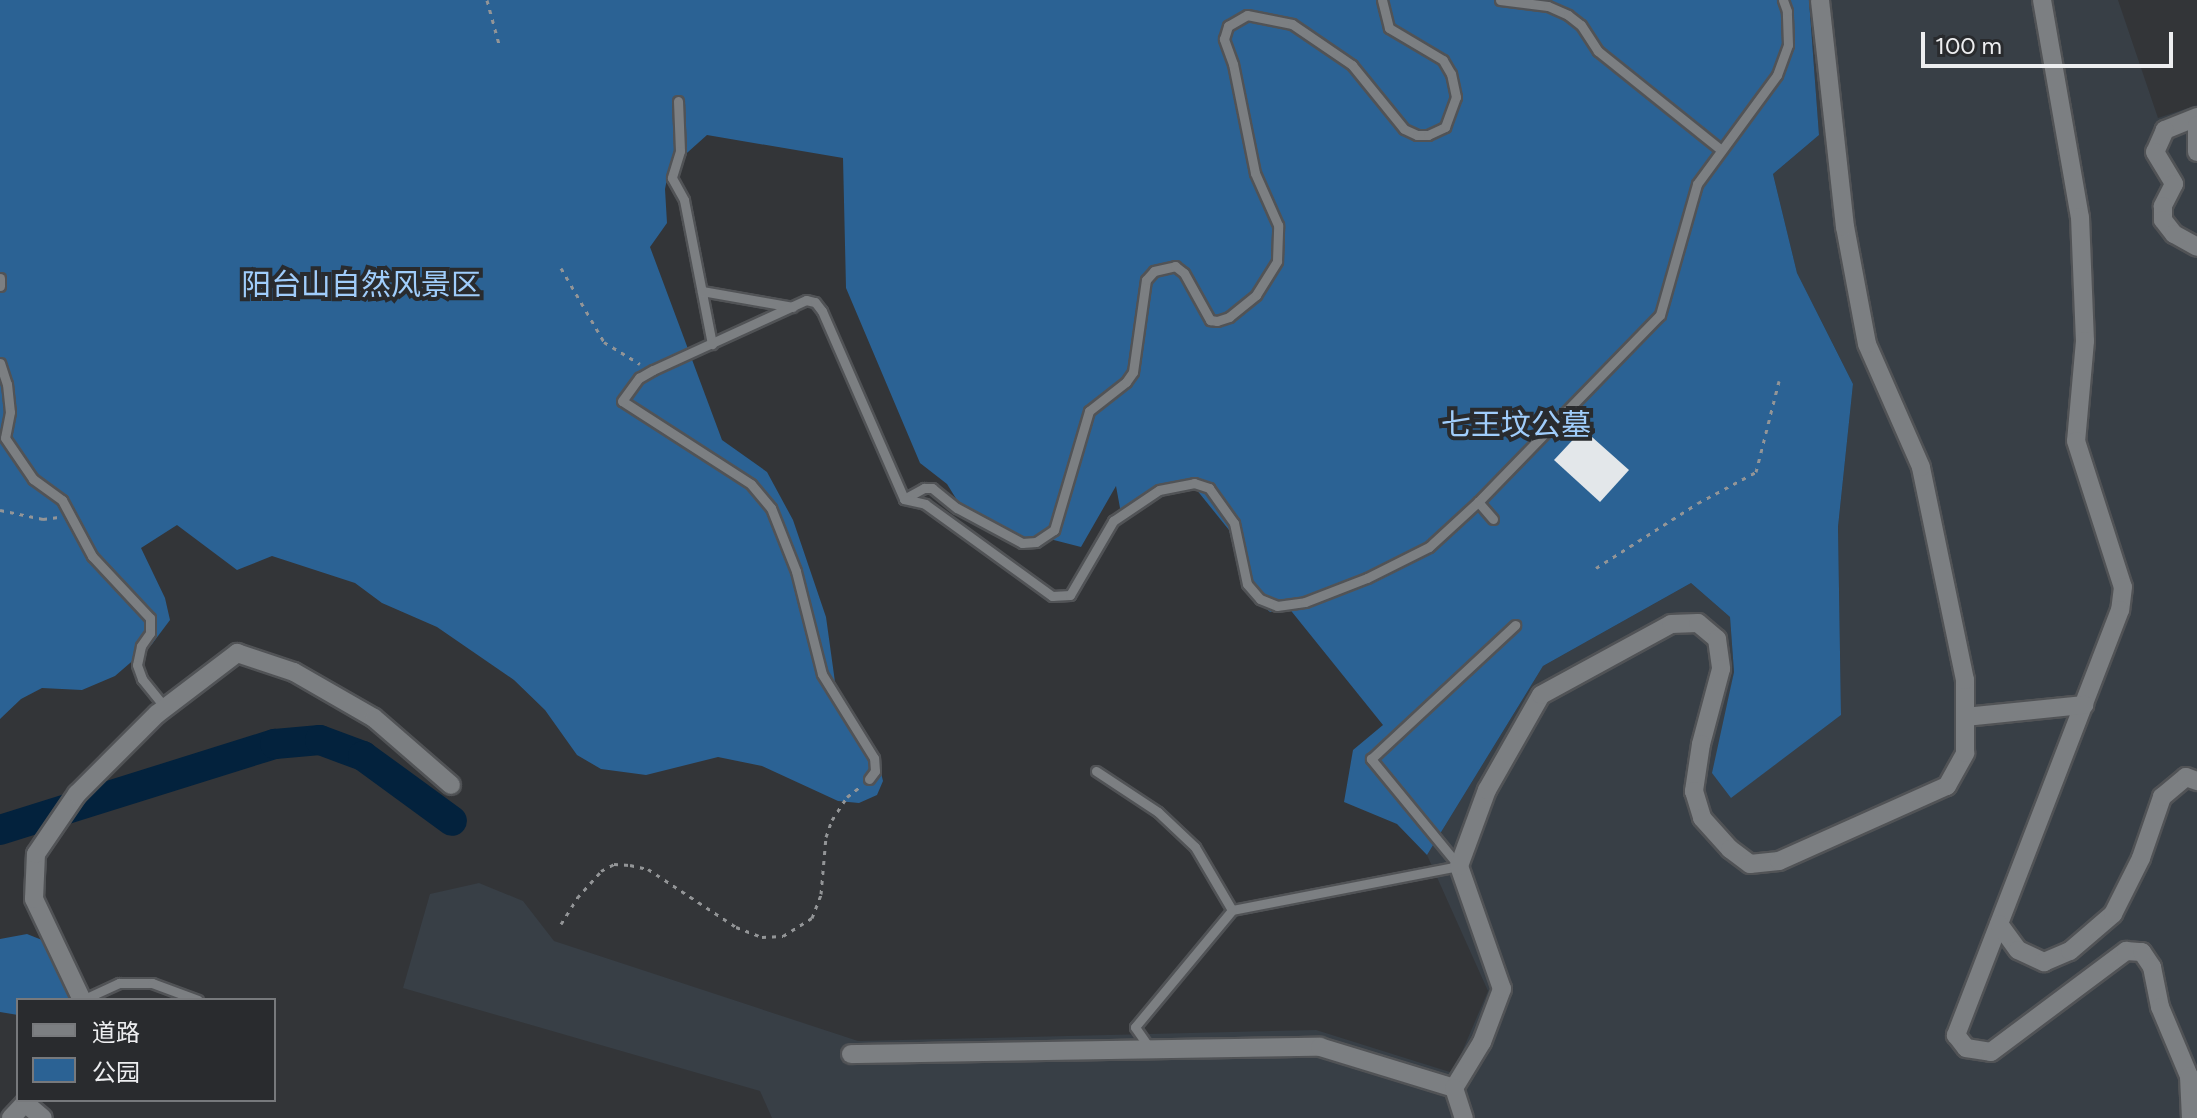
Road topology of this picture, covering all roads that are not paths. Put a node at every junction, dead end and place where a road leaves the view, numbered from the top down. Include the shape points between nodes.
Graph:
1 (1382, 0) edge
2 (1500, 0) edge
3 (1783, 0) edge
4 (1820, 0) edge
5 (2042, 0) edge
6 (678, 101) dead end
7 (2197, 117) edge
8 (2197, 125) edge
9 (1721, 150) junction
10 (2197, 152) edge
11 (2197, 247) edge
12 (0, 278) edge
13 (0, 286) edge
14 (702, 291) junction
15 (793, 307) junction
16 (712, 344) junction
17 (0, 363) edge
18 (904, 499) junction
19 (1478, 502) junction
20 (1493, 519) dead end
21 (1515, 625) dead end
22 (2084, 705) junction
23 (165, 707) junction
24 (1965, 717) junction
25 (1096, 771) dead end
26 (869, 779) road end
27 (2197, 781) edge
28 (451, 785) dead end
29 (1459, 866) junction
30 (1232, 910) junction
31 (1999, 924) junction
32 (81, 998) edge
33 (86, 998) edge
34 (193, 998) edge
35 (1151, 1050) junction
36 (851, 1054) dead end
37 (1454, 1088) junction
38 (26, 1102) edge
39 (11, 1118) edge
40 (43, 1118) edge
41 (1464, 1118) edge
42 (2191, 1118) edge

1 - 18 lane via 1389,28 1443,60 1451,74 1456,97 1445,127 1428,135 1404,129 1352,65 1292,24 1247,15 1228,26 1224,39 1255,173 1278,225 1277,261 1256,295 1229,317 1210,320 1184,273 1175,266 1154,271 1146,280 1133,372 1089,411 1054,530 1036,542 1022,543 957,508 932,488
2 - 9 lane via 1548,6 1568,15 1598,51
3 - 9 lane via 1788,45 1777,75
4 - 24 street via 1845,227 1867,344 1921,467 1965,680
5 - 22 street via 2080,217 2085,341 2076,441 2123,587 2120,610
6 - 14 lane via 680,151 672,178 684,200
7 - 11 street via 2165,130 2155,152 2174,184 2163,206 2163,220 2174,234
8 - 10 street
9 - 19 lane via 1697,184 1660,315
12 - 13 lane
14 - 15 lane
14 - 16 lane
15 - 16 lane
15 - 18 lane via 806,300 822,311
16 - 26 lane via 639,378 622,401 751,484 771,508 796,571 822,674 874,758
17 - 23 lane via 10,412 5,438 33,479 62,500 92,556 150,618 137,665
18 - 19 lane via 925,504 1052,596 1070,595 1113,521 1159,490 1194,483 1209,488 1234,523 1247,584 1260,599 1277,606 1305,602 1367,578 1429,547
19 - 20 lane
21 - 29 lane via 1371,759
22 - 24 street
22 - 31 street
23 - 28 street via 237,653 294,672 374,718
23 - 32 street via 77,794 36,854 34,899
24 - 29 street via 1965,753 1947,786 1779,861 1750,864 1702,818 1694,791 1721,669 1717,639 1698,623 1671,624 1541,695 1487,790
25 - 30 lane via 1158,812 1195,847
27 - 31 street via 2186,777 2162,797 2141,858 2113,914 2070,951 2044,962 2018,950
29 - 30 lane
29 - 37 street via 1502,989 1482,1042
30 - 35 lane via 1135,1027
31 - 42 street via 1956,1035 1966,1048 1991,1052 2126,951 2142,952 2152,967 2160,1007 2189,1076
33 - 34 lane via 119,983 152,983
35 - 36 street
35 - 37 street via 1320,1047
37 - 41 street
38 - 39 street
38 - 40 street

